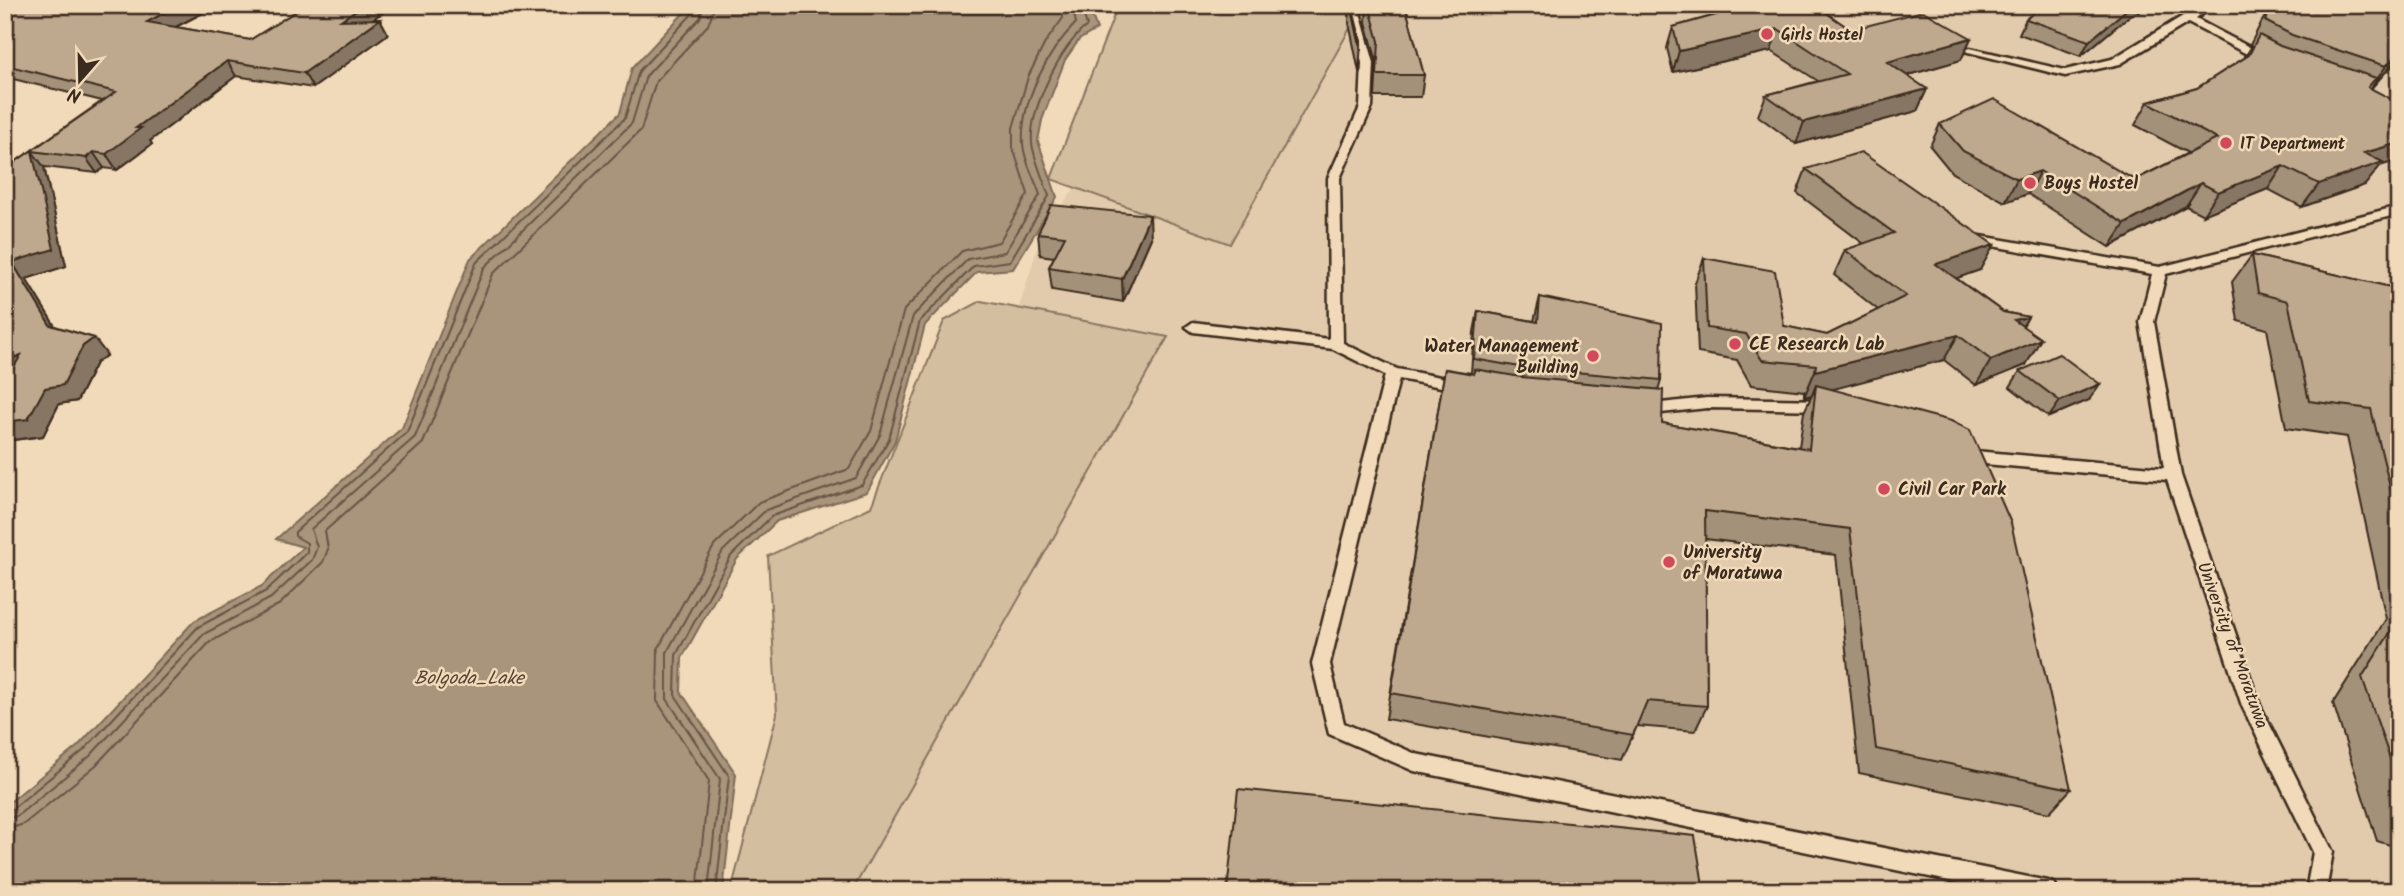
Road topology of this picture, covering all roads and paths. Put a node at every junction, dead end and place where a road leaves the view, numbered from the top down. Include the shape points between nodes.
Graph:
1 (1353, 5) edge
2 (2208, 5) edge
3 (2188, 19) junction
4 (1969, 51) edge
5 (2284, 67) edge
6 (2399, 210) edge
7 (1962, 237) edge
8 (2160, 271) junction
9 (1193, 327) dead end
10 (1336, 345) junction
11 (1393, 373) junction
12 (1474, 388) edge
13 (1841, 405) edge
14 (1630, 408) edge
15 (1949, 446) edge
16 (2174, 475) junction
17 (2048, 891) edge
18 (2316, 891) edge

1 - 10 lane via 1368,63 1366,107 1334,178
2 - 3 lane
3 - 4 lane via 2116,62 2065,73
3 - 5 lane
6 - 8 lane
7 - 8 lane
8 - 16 lane, University of Moratuwa via 2147,322
9 - 10 lane
10 - 11 lane
11 - 12 lane
11 - 17 lane via 1321,664 1336,728 1414,762
13 - 14 lane via 1707,403
15 - 16 lane via 1973,457
16 - 18 lane, University of Moratuwa via 2251,706 2323,852

